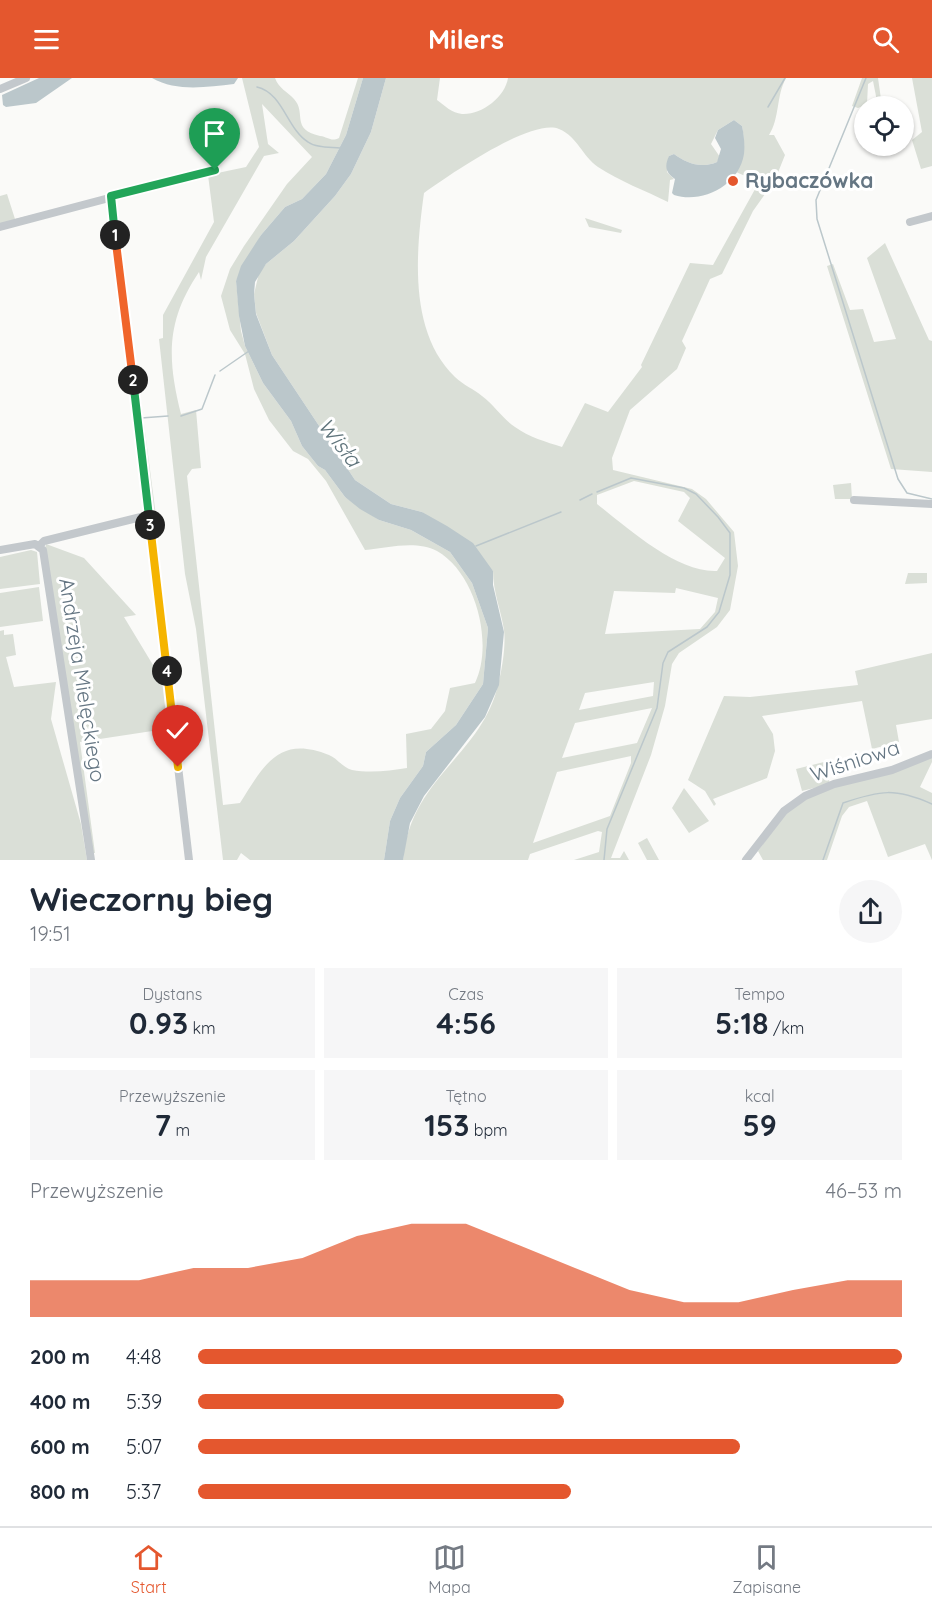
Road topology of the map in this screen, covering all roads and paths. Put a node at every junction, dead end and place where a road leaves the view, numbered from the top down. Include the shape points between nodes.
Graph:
1 (26, 78) edge
2 (0, 89) edge
3 (215, 170) dead end
4 (111, 196) junction
5 (932, 216) edge
6 (910, 222) dead end
7 (0, 226) edge
8 (854, 500) dead end
9 (932, 504) edge
10 (149, 514) junction
11 (39, 546) junction
12 (0, 550) edge
13 (932, 754) edge
14 (92, 860) edge
15 (189, 860) edge
16 (746, 860) edge

1 - 2 street
3 - 4 street
4 - 7 street
4 - 10 street
5 - 6 street
8 - 9 street
10 - 11 street via 44,541
10 - 15 street
11 - 12 street
11 - 14 street, Andrzeja Mielęckiego
13 - 16 street, Wiśniowa via 805,796 784,811

